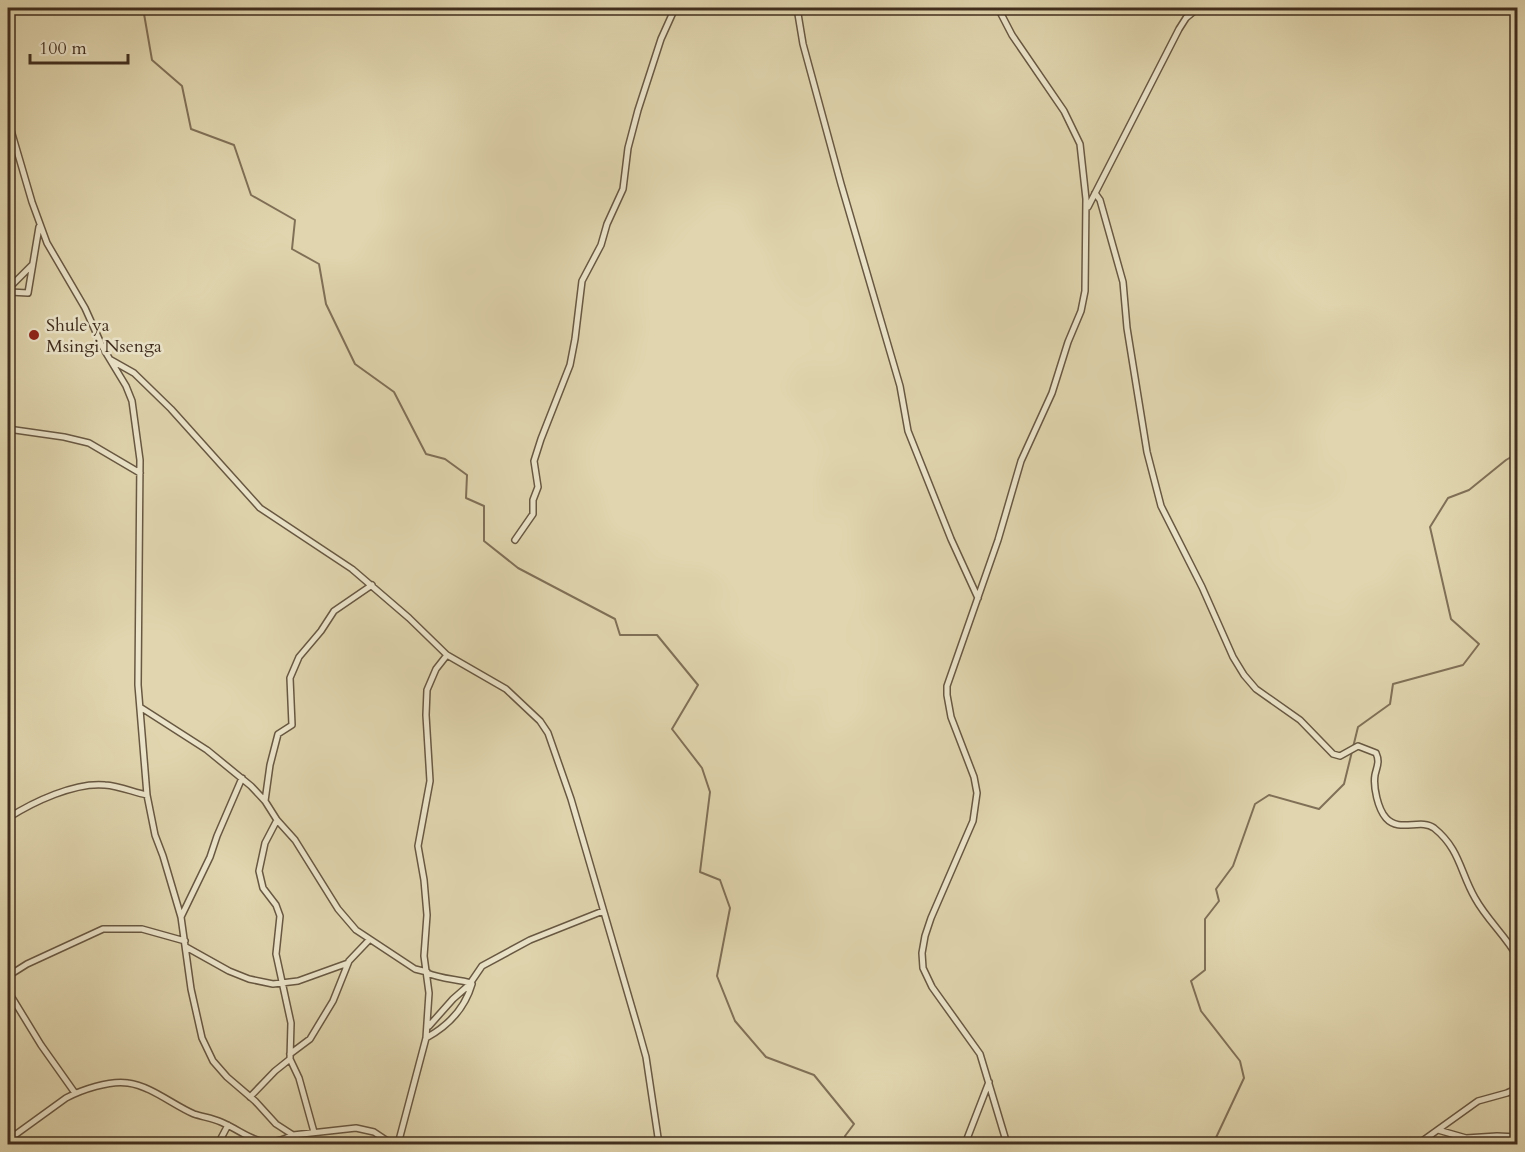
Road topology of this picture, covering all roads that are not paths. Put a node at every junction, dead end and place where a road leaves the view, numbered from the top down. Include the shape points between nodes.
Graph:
1 (675, 8) edge
2 (797, 8) edge
3 (998, 8) edge
4 (1198, 8) edge
5 (8, 120) edge
6 (1095, 193) junction
7 (1085, 214) junction
8 (39, 225) junction
9 (33, 264) junction
10 (8, 289) edge
11 (8, 300) edge
12 (110, 359) junction
13 (8, 429) edge
14 (140, 473) junction
15 (515, 540) dead end
16 (372, 585) junction
17 (978, 598) junction
18 (447, 655) junction
19 (140, 706) junction
20 (242, 778) junction
21 (147, 795) junction
22 (265, 801) junction
23 (8, 818) edge
24 (276, 820) junction
25 (603, 911) junction
26 (181, 917) junction
27 (369, 940) junction
28 (185, 944) junction
29 (1518, 958) edge
30 (348, 963) junction
31 (427, 973) junction
32 (8, 976) edge
33 (472, 982) junction
34 (282, 983) junction
35 (8, 991) edge
36 (428, 1027) junction
37 (426, 1038) junction
38 (290, 1056) junction
39 (989, 1082) junction
40 (1518, 1088) edge
41 (75, 1093) junction
42 (250, 1097) junction
43 (228, 1125) junction
44 (1438, 1130) junction
45 (314, 1132) junction
46 (292, 1135) junction
47 (1518, 1137) edge
48 (8, 1140) edge
49 (218, 1144) edge
50 (392, 1144) edge
51 (398, 1144) edge
52 (659, 1144) edge
53 (965, 1144) edge
54 (1007, 1144) edge
55 (1418, 1144) edge

1 - 15 street via 631,134 623,189 582,281 572,358 534,461 538,487 533,514
2 - 17 street via 842,190 900,387 908,431
3 - 7 street via 1076,132 1084,169
4 - 6 street via 1179,29
5 - 8 street
6 - 7 street
6 - 29 street via 1123,282 1140,413 1156,492 1238,666 1256,689 1296,716 1333,754 1340,756 1358,746 1376,753 1376,783 1385,817 1395,824 1430,826 1442,836 1455,851 1475,900
7 - 17 street via 1086,280 1081,311 1050,399 1021,461
8 - 9 street
8 - 12 street
9 - 10 street
9 - 11 street via 28,293 10,292
12 - 14 street via 132,401
12 - 16 street via 141,379 260,508
13 - 14 street via 89,443
14 - 19 street
16 - 18 street
16 - 22 street via 334,611 291,672 292,725 278,734
17 - 39 street via 947,695 955,730 977,787 976,802 973,820 931,918 922,953 932,987 980,1054
18 - 25 street via 506,689 545,728 571,799
18 - 31 street via 431,678 426,700 430,781 418,846 425,887
19 - 20 street
19 - 21 street
20 - 22 street
20 - 26 street
21 - 23 street via 93,785 62,792
21 - 26 street via 155,835
22 - 24 street
24 - 27 street via 302,850 338,909
24 - 34 street via 265,843 259,871 263,888 279,911 276,954
25 - 33 street via 530,940 482,966
25 - 52 street via 646,1057
26 - 28 street
27 - 30 street
27 - 31 street
28 - 32 street via 142,929 104,929
28 - 34 street via 212,963 239,975
28 - 42 street via 193,1003 206,1047 221,1071
30 - 34 street via 301,981
30 - 38 street via 313,1036
31 - 33 street
31 - 36 street
33 - 36 street
33 - 37 street via 461,1008
34 - 38 street via 291,1023
35 - 41 street
36 - 37 street
37 - 51 street
38 - 42 street
38 - 45 street
39 - 53 street
39 - 54 street
40 - 44 street via 1478,1101
41 - 43 street via 127,1083
41 - 48 street
42 - 46 street
43 - 46 street via 259,1142 274,1142
43 - 49 street
44 - 47 street via 1466,1138
44 - 55 street
45 - 46 street
45 - 50 street via 356,1128 374,1132

